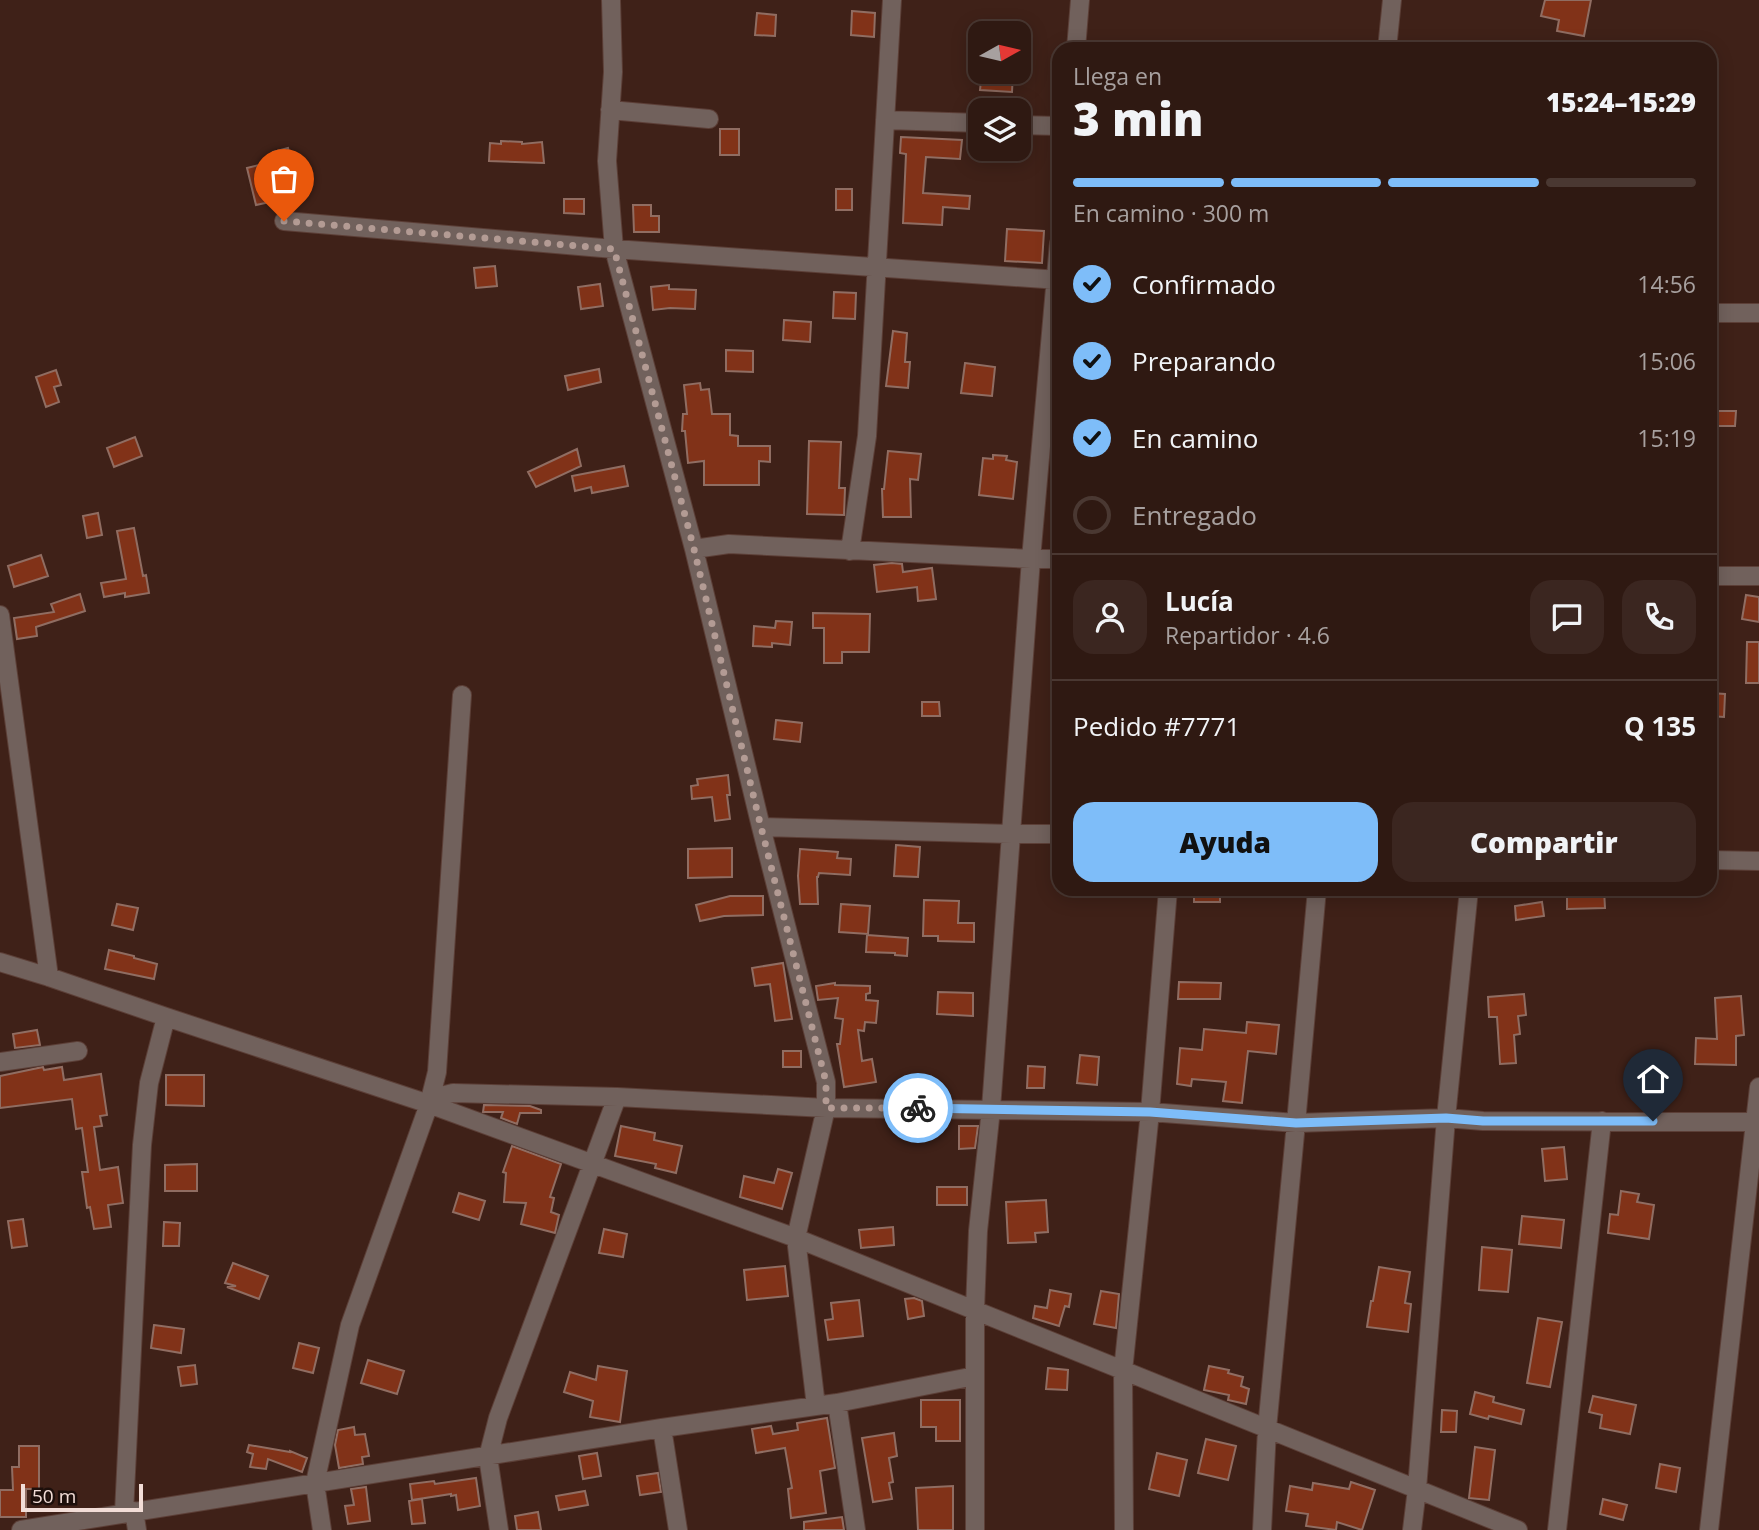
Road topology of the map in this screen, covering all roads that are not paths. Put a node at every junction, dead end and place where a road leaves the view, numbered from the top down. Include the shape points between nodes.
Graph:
1 (611, 0) edge
2 (892, 0) edge
3 (1080, 0) edge
4 (1392, 0) edge
5 (1077, 42) edge
6 (1388, 42) edge
7 (610, 110) junction
8 (709, 119) dead end
9 (885, 120) junction
10 (968, 123) edge
11 (1031, 125) edge
12 (1052, 126) edge
13 (284, 221) dead end
14 (614, 249) junction
15 (876, 267) junction
16 (1052, 280) edge
17 (1717, 313) edge
18 (1759, 313) edge
19 (1052, 334) edge
20 (694, 549) junction
21 (850, 551) junction
22 (1031, 559) junction
23 (1052, 559) edge
24 (1717, 576) edge
25 (1759, 576) edge
26 (0, 615) edge
27 (462, 695) dead end
28 (761, 827) junction
29 (1011, 834) junction
30 (1052, 834) edge
31 (1717, 860) edge
32 (1759, 861) edge
33 (1167, 896) edge
34 (1316, 896) edge
35 (1468, 896) edge
36 (0, 962) edge
37 (49, 976) junction
38 (166, 1017) junction
39 (78, 1051) dead end
40 (0, 1062) edge
41 (1759, 1087) edge
42 (617, 1097) junction
43 (429, 1104) junction
44 (826, 1108) junction
45 (991, 1109) junction
46 (1150, 1112) junction
47 (1446, 1118) junction
48 (1602, 1121) junction
49 (1757, 1122) edge
50 (1296, 1123) junction
51 (593, 1164) junction
52 (796, 1238) junction
53 (975, 1310) junction
54 (1123, 1371) junction
55 (975, 1376) junction
56 (837, 1403) junction
57 (816, 1406) junction
58 (662, 1428) junction
59 (1267, 1429) junction
60 (488, 1457) junction
61 (315, 1483) junction
62 (1417, 1489) junction
63 (129, 1512) junction
64 (21, 1530) edge
65 (137, 1530) edge
66 (322, 1530) edge
67 (499, 1530) edge
68 (678, 1530) edge
69 (856, 1530) edge
70 (975, 1530) edge
71 (1124, 1530) edge
72 (1262, 1530) edge
73 (1412, 1530) edge
74 (1518, 1530) edge
75 (1557, 1530) edge
76 (1709, 1530) edge

1 - 7 street
2 - 9 street
3 - 5 street
4 - 6 street
7 - 8 street
7 - 14 street via 607,161
9 - 10 street
9 - 15 street
11 - 12 street
13 - 14 street
14 - 15 street
14 - 20 street
15 - 16 street
15 - 21 street via 867,436
17 - 18 street
19 - 22 street
20 - 21 street via 729,544
20 - 28 street
21 - 22 street
22 - 23 street
22 - 29 street
24 - 25 street
26 - 37 street
27 - 43 street via 437,1072
28 - 29 street
28 - 44 street via 826,1082
29 - 30 street
29 - 45 street
31 - 32 street
33 - 46 street
34 - 50 street
35 - 47 street
36 - 37 street
37 - 38 street
38 - 43 street
38 - 63 street via 149,1083 142,1145
39 - 40 street
41 - 49 street
42 - 43 street via 453,1093
42 - 44 street
42 - 51 street
43 - 51 street
43 - 61 street via 350,1325
44 - 45 street
44 - 52 street
45 - 46 street
45 - 53 street
46 - 50 street
46 - 54 street
47 - 48 street
47 - 50 street
47 - 62 street
48 - 49 street
48 - 75 street
49 - 76 street
50 - 59 street
51 - 52 street
51 - 60 street via 498,1418
52 - 53 street
52 - 57 street
53 - 54 street
53 - 55 street
54 - 59 street
54 - 71 street
55 - 56 street
55 - 70 street
56 - 57 street
56 - 69 street
57 - 58 street
58 - 60 street
58 - 68 street
59 - 62 street
59 - 72 street
60 - 61 street
60 - 67 street
61 - 63 street
61 - 66 street
62 - 73 street
62 - 74 street
63 - 64 street
63 - 65 street

